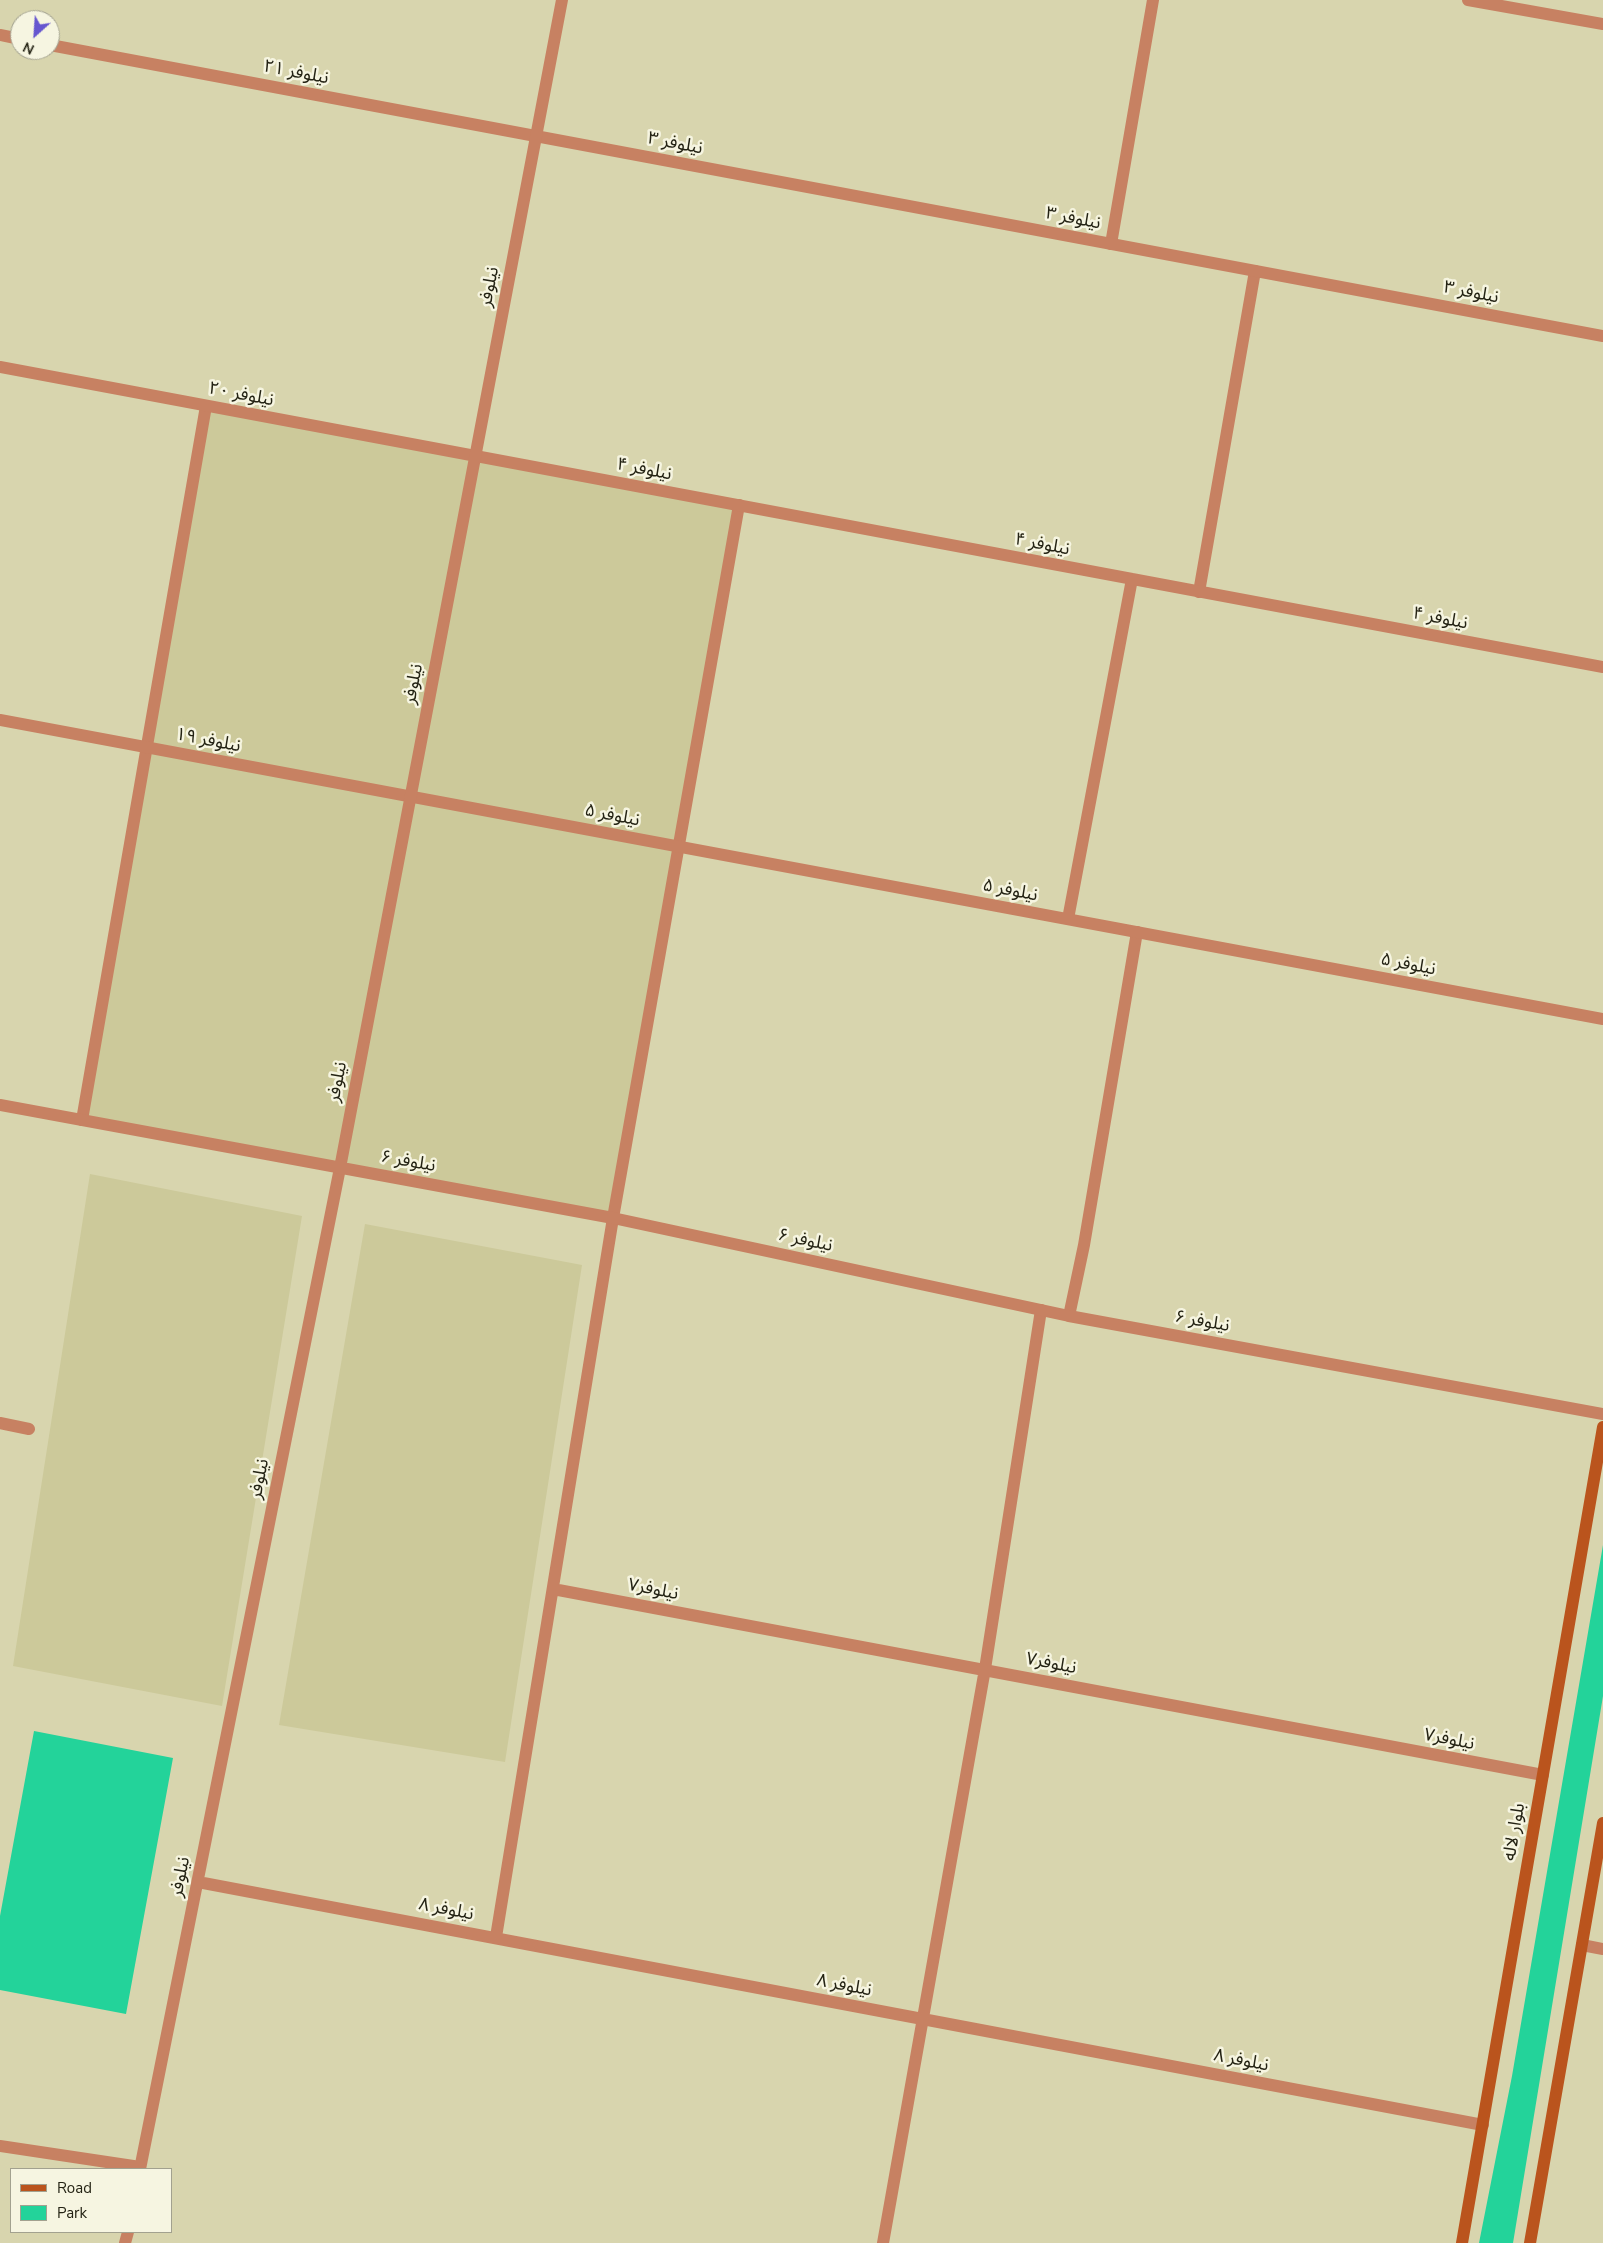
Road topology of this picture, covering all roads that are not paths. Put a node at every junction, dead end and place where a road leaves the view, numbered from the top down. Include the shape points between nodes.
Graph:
1 (562, 0) edge
2 (1153, 0) edge
3 (1468, 0) edge
4 (1603, 24) edge
5 (60, 46) edge
6 (536, 136) junction
7 (1111, 244) junction
8 (1255, 271) junction
9 (1603, 336) edge
10 (0, 367) edge
11 (206, 406) junction
12 (475, 456) junction
13 (739, 505) junction
14 (1132, 579) junction
15 (1199, 592) junction
16 (1603, 667) edge
17 (0, 720) edge
18 (146, 747) junction
19 (410, 797) junction
20 (679, 847) junction
21 (1068, 919) junction
22 (1137, 932) junction
23 (1603, 1019) edge
24 (0, 1105) edge
25 (82, 1120) junction
26 (340, 1168) junction
27 (613, 1218) junction
28 (1041, 1310) junction
29 (1069, 1316) junction
30 (1603, 1414) edge
31 (0, 1424) edge
32 (1603, 1427) edge
33 (29, 1429) dead end
34 (553, 1589) junction
35 (985, 1669) junction
36 (1543, 1775) junction
37 (1603, 1822) edge
38 (198, 1882) junction
39 (496, 1937) junction
40 (1582, 1945) junction
41 (1603, 1949) edge
42 (923, 2018) junction
43 (1483, 2125) junction
44 (0, 2146) edge
45 (140, 2168) edge
46 (883, 2243) edge
47 (1462, 2243) edge
48 (1530, 2243) edge

1 - 6 street, نیلوفر
2 - 7 street
3 - 4 street
5 - 6 street, نیلوفر ۲۱
6 - 7 street, نیلوفر ۳
6 - 12 street, نیلوفر
7 - 8 street, نیلوفر ۳
8 - 9 street, نیلوفر ۳
8 - 15 street
10 - 11 street, نیلوفر ۲۰
11 - 12 street, نیلوفر ۲۰
11 - 18 street
12 - 13 street, نیلوفر ۴
12 - 19 street, نیلوفر
13 - 14 street, نیلوفر ۴
13 - 20 street
14 - 15 street, نیلوفر ۴
14 - 21 street
15 - 16 street, نیلوفر ۴
17 - 18 street, نیلوفر ۱۹
18 - 19 street, نیلوفر ۱۹
18 - 25 street
19 - 20 street, نیلوفر ۵
19 - 26 street, نیلوفر
20 - 21 street, نیلوفر ۵
20 - 27 street
21 - 22 street, نیلوفر ۵
22 - 23 street, نیلوفر ۵
22 - 29 street
24 - 25 street, نیلوفر ۶
25 - 26 street, نیلوفر ۶
26 - 27 street, نیلوفر ۶
26 - 38 street, نیلوفر
27 - 28 street, نیلوفر ۶
27 - 34 street
28 - 29 street, نیلوفر ۶
28 - 35 street
29 - 30 street, نیلوفر ۶
31 - 33 street
32 - 36 main road, بلوار لاله
34 - 35 street, نیلوفر۷
34 - 39 street
35 - 36 street, نیلوفر۷
35 - 42 street
36 - 43 main road, بلوار لاله
37 - 40 main road
38 - 39 street, نیلوفر ۸
38 - 45 street, نیلوفر
39 - 42 street, نیلوفر ۸
40 - 41 street
40 - 48 main road
42 - 43 street, نیلوفر ۸
42 - 46 street
43 - 47 main road, بلوار لاله
44 - 45 street

